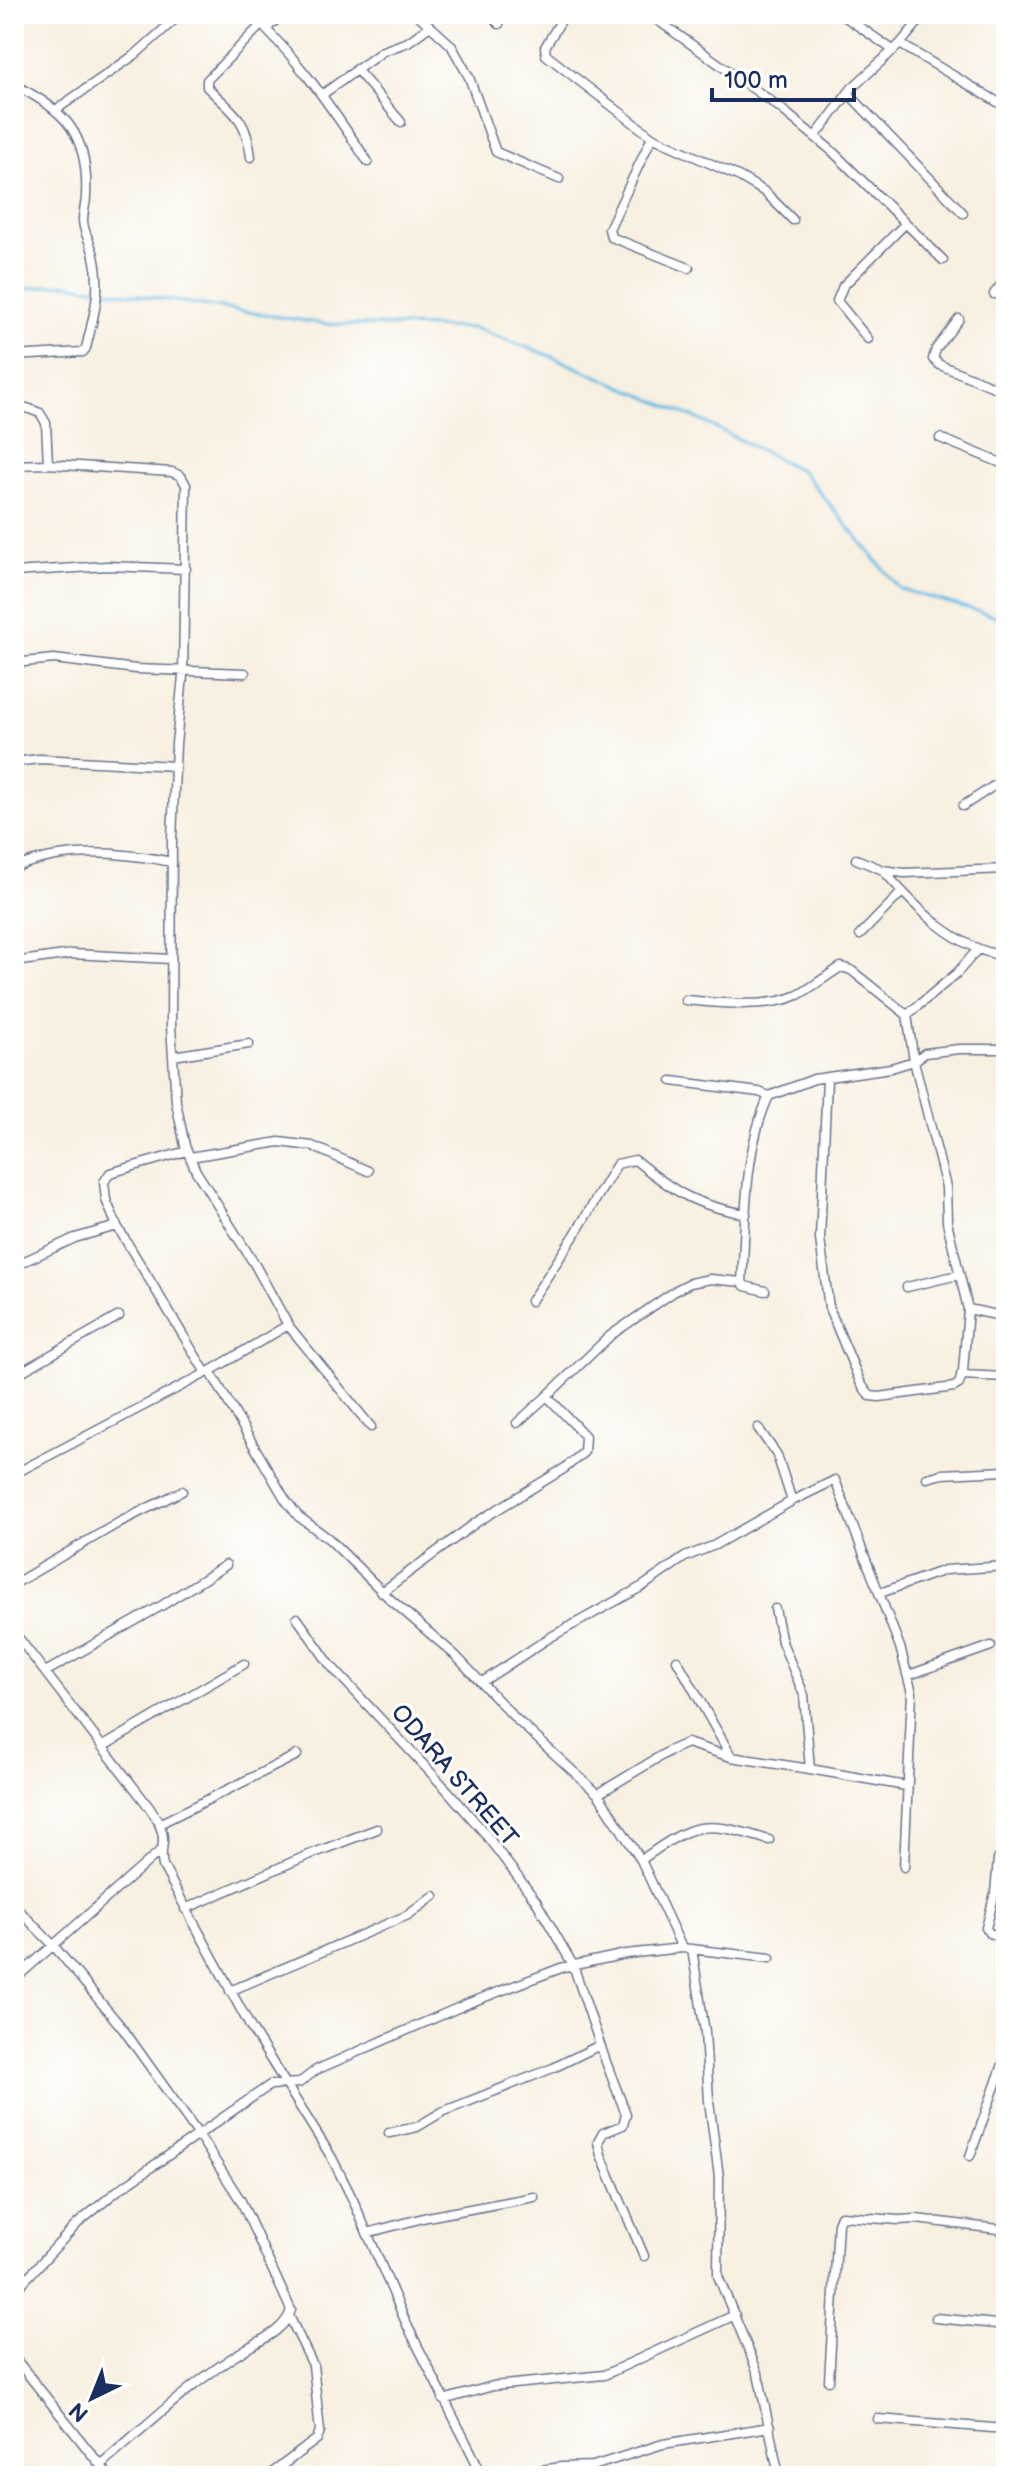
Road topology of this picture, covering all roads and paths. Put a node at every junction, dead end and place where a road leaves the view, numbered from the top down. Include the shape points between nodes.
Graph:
1 (181, 14) edge
2 (250, 14) edge
3 (283, 14) edge
4 (417, 14) edge
5 (489, 14) edge
6 (565, 14) edge
7 (649, 14) edge
8 (841, 14) edge
9 (925, 14) edge
10 (499, 24) dead end
11 (264, 26) junction
12 (430, 26) junction
13 (896, 47) junction
14 (356, 69) junction
15 (14, 85) edge
16 (848, 93) junction
17 (323, 94) junction
18 (1006, 107) edge
19 (57, 109) junction
20 (401, 122) dead end
21 (652, 137) junction
22 (815, 137) junction
23 (251, 157) dead end
24 (368, 162) dead end
25 (559, 179) dead end
26 (963, 213) dead end
27 (793, 220) dead end
28 (905, 224) junction
29 (943, 260) dead end
30 (689, 268) dead end
31 (1006, 278) edge
32 (994, 294) dead end
33 (959, 319) dead end
34 (868, 339) dead end
35 (14, 356) edge
36 (1006, 392) edge
37 (14, 410) edge
38 (940, 438) dead end
39 (48, 464) junction
40 (14, 465) edge
41 (1006, 465) edge
42 (186, 569) junction
43 (14, 572) edge
44 (14, 663) edge
45 (183, 671) junction
46 (245, 673) dead end
47 (14, 762) edge
48 (175, 766) junction
49 (1006, 780) edge
50 (963, 806) dead end
51 (856, 859) dead end
52 (172, 862) junction
53 (14, 868) edge
54 (1006, 869) edge
55 (883, 870) junction
56 (902, 892) junction
57 (860, 935) dead end
58 (978, 949) junction
59 (1006, 956) edge
60 (171, 959) junction
61 (14, 962) edge
62 (685, 1000) dead end
63 (907, 1015) junction
64 (249, 1044) dead end
65 (1006, 1049) edge
66 (173, 1056) junction
67 (914, 1061) junction
68 (827, 1079) junction
69 (672, 1081) dead end
70 (769, 1096) junction
71 (188, 1154) junction
72 (368, 1171) dead end
73 (746, 1214) junction
74 (117, 1226) junction
75 (14, 1266) edge
76 (958, 1275) junction
77 (742, 1282) junction
78 (907, 1287) dead end
79 (765, 1291) dead end
80 (531, 1301) dead end
81 (968, 1309) junction
82 (119, 1316) dead end
83 (1006, 1317) edge
84 (288, 1325) junction
85 (208, 1372) junction
86 (961, 1375) junction
87 (14, 1376) edge
88 (1006, 1377) edge
89 (547, 1396) junction
90 (517, 1423) dead end
91 (371, 1427) dead end
92 (758, 1428) dead end
93 (1006, 1471) edge
94 (14, 1474) edge
95 (927, 1478) dead end
96 (182, 1491) dead end
97 (792, 1501) junction
98 (226, 1565) dead end
99 (1006, 1566) edge
100 (14, 1584) edge
101 (382, 1592) junction
102 (880, 1593) junction
103 (775, 1609) dead end
104 (297, 1618) dead end
105 (14, 1632) edge
106 (991, 1646) dead end
107 (677, 1660) dead end
108 (244, 1664) dead end
109 (47, 1671) junction
110 (909, 1675) junction
111 (482, 1682) junction
112 (102, 1747) junction
113 (297, 1755) dead end
114 (731, 1757) junction
115 (810, 1769) junction
116 (906, 1786) junction
117 (598, 1794) junction
118 (159, 1824) junction
119 (377, 1829) dead end
120 (769, 1840) dead end
121 (160, 1851) junction
122 (998, 1859) dead end
123 (641, 1860) junction
124 (904, 1867) dead end
125 (434, 1896) dead end
126 (14, 1905) edge
127 (185, 1909) junction
128 (1006, 1938) edge
129 (53, 1945) junction
130 (687, 1949) junction
131 (770, 1958) dead end
132 (573, 1965) junction
133 (14, 1980) edge
134 (230, 1991) junction
135 (600, 2045) junction
136 (1006, 2056) edge
137 (285, 2083) junction
138 (389, 2133) dead end
139 (198, 2134) junction
140 (970, 2156) dead end
141 (534, 2197) dead end
142 (1006, 2230) edge
143 (367, 2233) junction
144 (644, 2256) dead end
145 (14, 2292) edge
146 (735, 2315) junction
147 (289, 2316) junction
148 (936, 2318) dead end
149 (1006, 2325) edge
150 (14, 2357) edge
151 (829, 2381) dead end
152 (443, 2400) junction
153 (878, 2419) dead end
154 (770, 2427) junction
155 (1006, 2429) edge
156 (100, 2465) junction
157 (109, 2476) edge
158 (268, 2476) edge
159 (483, 2476) edge
160 (500, 2476) edge
161 (779, 2476) edge

1 - 19 street via 136,54
2 - 11 street
3 - 11 street
4 - 12 street
5 - 10 street
6 - 21 street via 545,47 546,55
7 - 22 street
8 - 13 street
9 - 13 street
11 - 17 street
11 - 23 street via 207,80 207,87 248,132
12 - 14 street
12 - 25 street via 451,45 469,77 496,152
13 - 16 street
13 - 18 street
14 - 17 street
14 - 20 street
15 - 19 street
16 - 22 street
16 - 26 street
17 - 24 street
19 - 35 street via 83,154 83,221 100,282 98,301 83,352
21 - 27 street via 740,177 765,192
21 - 30 street via 611,221 611,237
22 - 28 street
28 - 29 street
28 - 34 street via 838,293 837,301
31 - 32 street
33 - 36 street via 933,359
37 - 39 street via 40,413 46,423
38 - 41 street
39 - 40 street
39 - 42 street via 181,476 186,485
42 - 43 street via 107,566
42 - 45 street
44 - 45 street via 54,659
45 - 46 street
45 - 48 street
47 - 48 street
48 - 52 street
49 - 50 street
51 - 55 street
52 - 53 street via 77,854
52 - 60 street
54 - 55 street
55 - 56 street
56 - 57 street
56 - 58 street
58 - 59 street
58 - 63 street
60 - 61 street via 72,954
60 - 66 street
62 - 63 street via 773,1001 796,996 841,967
63 - 67 street
64 - 66 street
65 - 67 street via 925,1053
66 - 71 street
67 - 68 street
67 - 76 street via 946,1187
68 - 70 street
68 - 86 street via 820,1239 829,1308 861,1384 870,1396 879,1397 954,1387
69 - 70 street
70 - 73 street via 758,1120
71 - 72 street via 279,1142 312,1146
71 - 74 street via 110,1173 105,1191
71 - 84 street
73 - 77 street
73 - 80 street via 689,1199 635,1160 625,1160 609,1174
74 - 75 street via 75,1238
74 - 85 street
76 - 78 street
76 - 81 street
77 - 79 street
77 - 89 street via 710,1279 678,1289 611,1335
81 - 83 street
81 - 86 street
82 - 87 street
84 - 85 street
84 - 91 street
85 - 94 street
85 - 101 street via 298,1516
86 - 88 street
89 - 90 street
89 - 101 street via 585,1436 584,1452
92 - 97 street via 777,1455
93 - 95 street
96 - 100 street
97 - 102 street via 835,1480
97 - 111 street via 685,1557
98 - 109 street
99 - 102 street via 945,1570
101 - 111 street
102 - 110 street
103 - 115 street via 804,1695
104 - 132 street, ODARA STREET via 331,1666 483,1831 536,1901
105 - 109 street
106 - 110 street
107 - 114 street
108 - 112 street
109 - 112 street
110 - 116 street
111 - 117 street
112 - 118 street
113 - 118 street
114 - 115 street
114 - 117 street via 687,1743
115 - 116 street
116 - 124 street
117 - 123 street
118 - 121 street
119 - 127 street
120 - 123 street via 727,1829 690,1830
121 - 127 street
121 - 129 street
122 - 128 street via 986,1928
123 - 130 street
125 - 134 street via 408,1915
126 - 129 street
127 - 134 street
129 - 133 street
129 - 139 street via 123,2029
130 - 131 street
130 - 132 street
130 - 146 street via 705,2032 719,2177 718,2276
132 - 135 street, ODARA STREET
132 - 137 street via 469,2003 316,2070 299,2083
134 - 137 street
135 - 138 street via 417,2127
135 - 144 street, ODARA STREET via 626,2114 623,2125 603,2133 598,2142
136 - 140 street
137 - 139 street via 270,2085
137 - 143 street via 332,2158
139 - 145 street via 77,2224
139 - 147 street via 241,2201 291,2310
141 - 143 street
142 - 151 street via 841,2216
143 - 152 street
146 - 152 street via 604,2375 493,2386
146 - 154 street via 758,2373
147 - 156 street
147 - 158 street via 313,2365 320,2431 317,2439
148 - 149 street
150 - 156 street
152 - 159 street
153 - 155 street
154 - 160 street via 663,2444 593,2466
154 - 161 street
156 - 157 street

